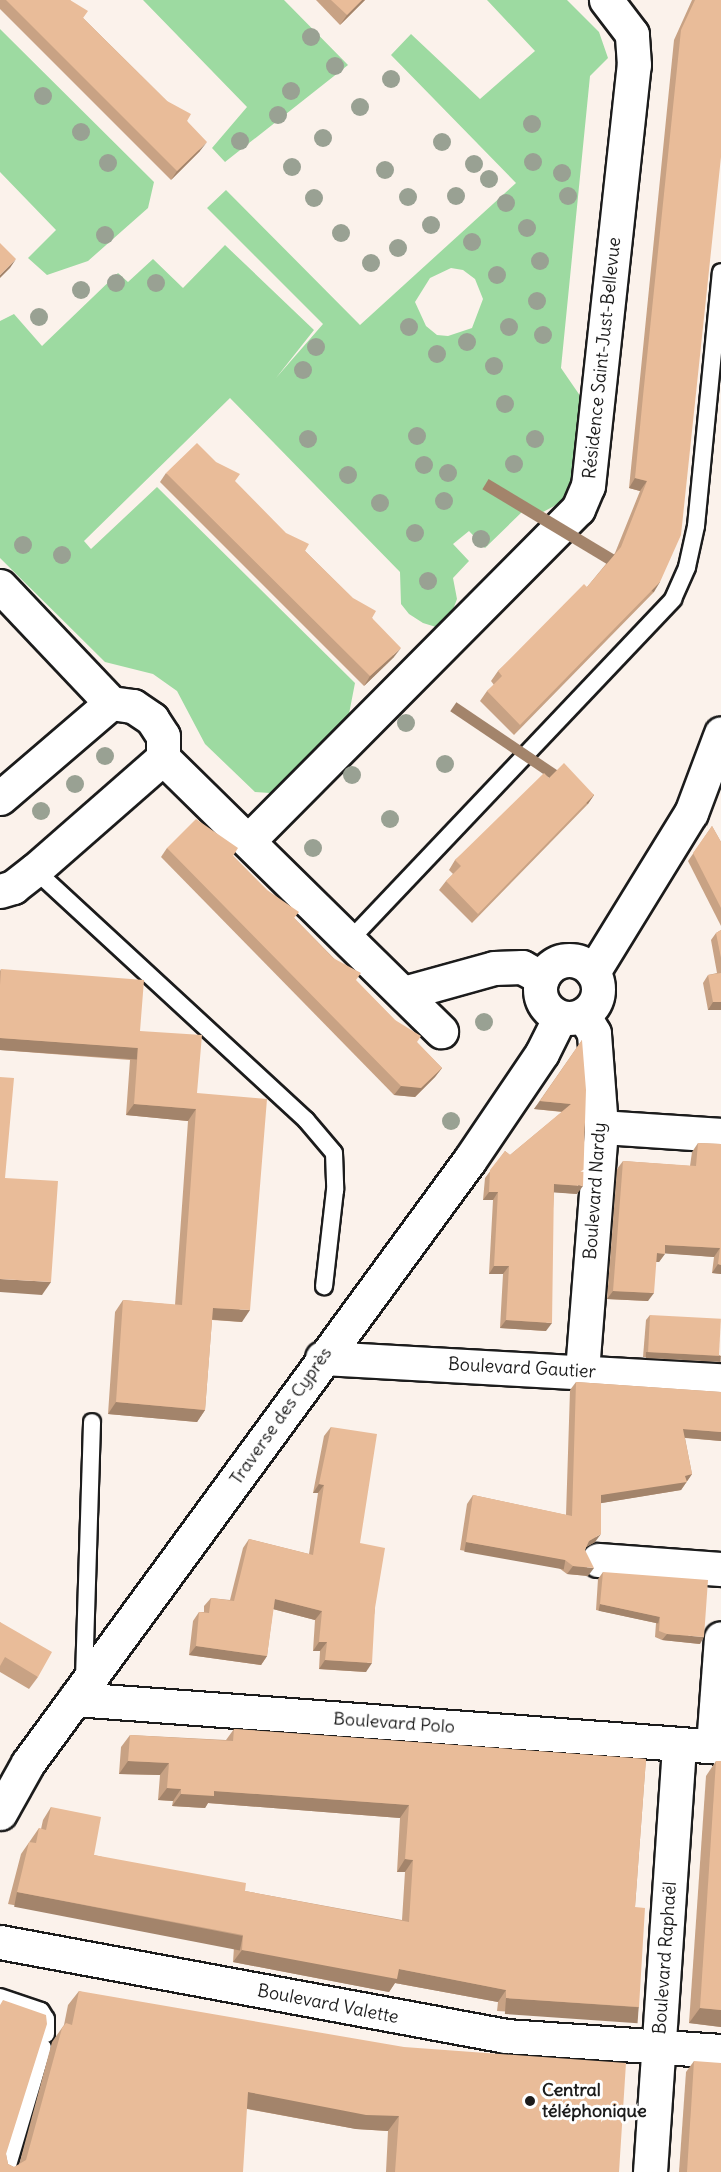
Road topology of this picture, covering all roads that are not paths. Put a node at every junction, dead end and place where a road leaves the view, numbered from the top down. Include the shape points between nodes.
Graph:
1 (614, 4) edge
2 (721, 272) edge
3 (0, 586) edge
4 (111, 703) junction
5 (721, 733) edge
6 (163, 758) junction
7 (0, 798) edge
8 (249, 840) junction
9 (35, 870) junction
10 (0, 891) edge
11 (349, 941) junction
12 (593, 972) junction
13 (542, 978) junction
14 (404, 993) junction
15 (572, 1016) junction
16 (441, 1031) dead end
17 (601, 1127) junction
18 (721, 1135) edge
19 (324, 1286) dead end
20 (322, 1358) junction
21 (582, 1371) junction
22 (721, 1380) edge
23 (92, 1422) dead end
24 (598, 1560) dead end
25 (721, 1569) edge
26 (721, 1638) edge
27 (80, 1692) junction
28 (679, 1744) junction
29 (717, 1747) edge
30 (0, 1813) edge
31 (0, 1942) edge
32 (0, 1997) edge
33 (659, 2047) junction
34 (721, 2051) edge
35 (6, 2172) edge
36 (650, 2172) edge

1 - 8 street, Résidence Saint-Just-Bellevue via 632,34 634,65 588,486 578,510
2 - 11 lane via 696,526 687,567 673,599
3 - 4 street
4 - 6 street via 133,706 152,718 163,736
4 - 7 street
5 - 12 street via 691,813
6 - 8 street
6 - 9 street
8 - 11 street
9 - 10 street via 13,887
9 - 19 lane via 306,1120 334,1153 335,1190
11 - 14 street
12 - 13 street via 586,965 568,960 557,963
12 - 15 street via 598,981 597,1001
13 - 14 street via 522,967 494,968
13 - 15 street via 542,1002
14 - 16 street
15 - 17 street, Boulevard Nardy via 594,1033
15 - 20 street, Traverse des Cyprès
17 - 18 street
17 - 21 street, Boulevard Nardy
20 - 21 street, Boulevard Gautier
20 - 27 street, Traverse des Cyprès
21 - 22 street, Boulevard Gautier
23 - 27 lane
24 - 25 street
26 - 29 street
27 - 28 street, Boulevard Polo
27 - 30 street, Traverse des Cyprès via 28,1763
28 - 29 street, Boulevard Polo
28 - 33 street, Boulevard Raphaël
31 - 33 street, Boulevard Valette via 506,2036
32 - 35 lane via 41,2011 46,2019 45,2041
33 - 34 street, Boulevard Valette
33 - 36 street, Boulevard Raphaël

